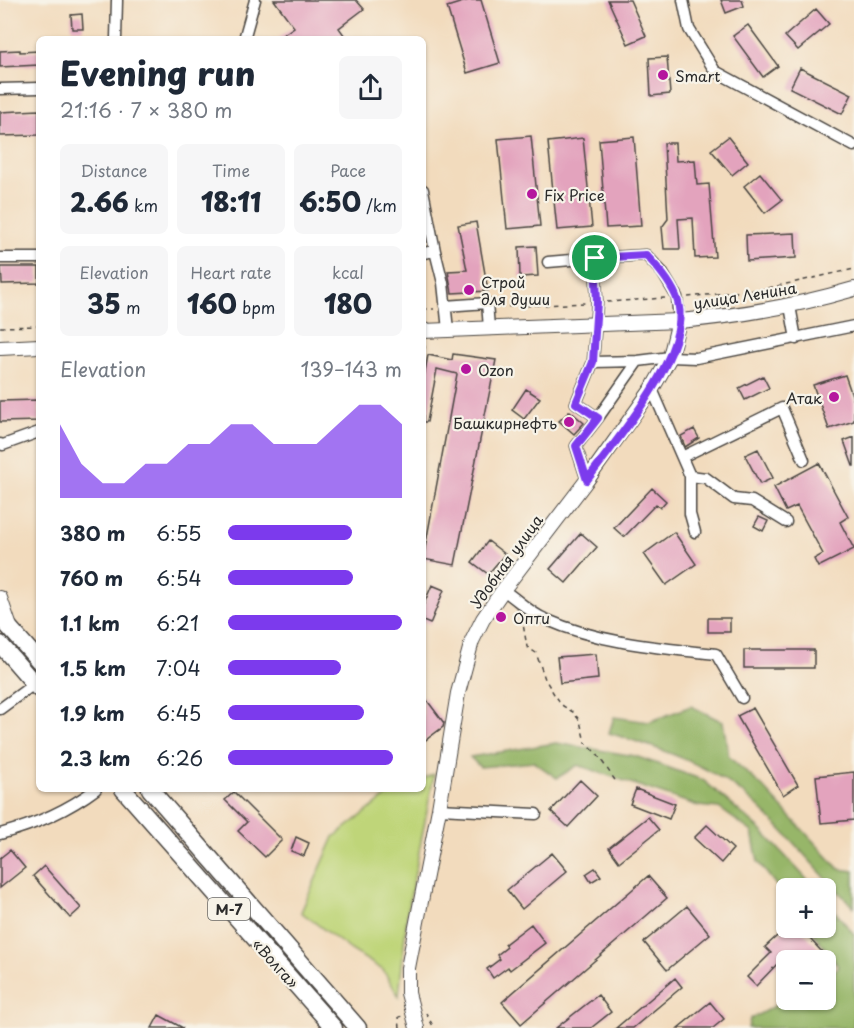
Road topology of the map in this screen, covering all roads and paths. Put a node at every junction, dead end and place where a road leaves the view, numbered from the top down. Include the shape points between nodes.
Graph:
1 (117, 0) edge
2 (255, 0) edge
3 (683, 0) edge
4 (116, 36) edge
5 (245, 36) edge
6 (36, 88) edge
7 (0, 90) edge
8 (854, 146) edge
9 (426, 205) edge
10 (435, 251) junction
11 (426, 252) edge
12 (0, 258) edge
13 (36, 258) edge
14 (595, 258) junction
15 (548, 261) dead end
16 (854, 269) edge
17 (854, 289) edge
18 (677, 297) junction
19 (597, 302) junction
20 (790, 306) junction
21 (488, 307) junction
22 (446, 308) junction
23 (426, 309) edge
24 (679, 321) junction
25 (596, 324) junction
26 (36, 326) edge
27 (854, 326) edge
28 (0, 327) edge
29 (489, 328) junction
30 (448, 330) junction
31 (426, 331) edge
32 (796, 339) junction
33 (36, 346) edge
34 (0, 348) edge
35 (670, 357) junction
36 (638, 361) junction
37 (593, 362) junction
38 (652, 390) junction
39 (598, 418) junction
40 (36, 433) edge
41 (0, 444) edge
42 (682, 457) junction
43 (804, 460) dead end
44 (690, 476) junction
45 (587, 480) junction
46 (786, 522) dead end
47 (695, 532) dead end
48 (503, 590) junction
49 (0, 598) edge
50 (522, 618) dead end
51 (5, 623) edge
52 (0, 644) edge
53 (36, 658) edge
54 (36, 686) edge
55 (36, 688) edge
56 (742, 698) dead end
57 (0, 709) edge
58 (617, 783) dead end
59 (92, 792) edge
60 (126, 792) edge
61 (153, 792) edge
62 (439, 808) junction
63 (536, 814) dead end
64 (0, 834) edge
65 (334, 1028) edge
66 (358, 1028) edge
67 (417, 1028) edge

1 - 4 street
2 - 5 street
3 - 8 street via 689,29 715,71
6 - 7 street
9 - 10 street
10 - 11 street
10 - 22 street
12 - 13 street
14 - 15 street
14 - 18 street via 646,255
14 - 19 street
16 - 18 path via 764,289
17 - 20 main road, улица Ленина
18 - 19 path
18 - 24 street
19 - 21 path
19 - 25 street
20 - 24 main road, улица Ленина
20 - 32 street
21 - 22 street via 487,303
21 - 29 street
22 - 23 path
22 - 30 street
24 - 25 main road, улица Ленина
24 - 35 main road, Удобная улица
25 - 29 main road, улица Ленина
25 - 37 street
26 - 28 path
27 - 32 street
29 - 30 main road, улица Ленина
30 - 31 main road, улица Ленина
32 - 35 street via 696,358
33 - 34 main road
35 - 36 street
35 - 38 main road, Удобная улица
36 - 37 street
36 - 39 street
37 - 39 street via 576,403
38 - 42 street
38 - 45 main road, Удобная улица
39 - 45 street via 576,446
40 - 41 street
42 - 43 street via 782,408
42 - 44 street
44 - 46 street via 706,478 734,499 752,501
44 - 47 street via 690,513
45 - 48 main road, Удобная улица
48 - 56 street via 542,619 600,638 716,654
48 - 62 main road, Удобная улица via 483,619 464,666
49 - 51 main road
50 - 58 path via 527,646 536,653 545,679 563,706 580,721 585,742
51 - 53 highway
52 - 54 highway
55 - 57 street
59 - 64 street via 77,804
60 - 65 highway, «Волга» / М-7
61 - 66 highway, «Волга» / М-7
62 - 63 street
62 - 67 main road, Удобная улица via 408,968 408,993

